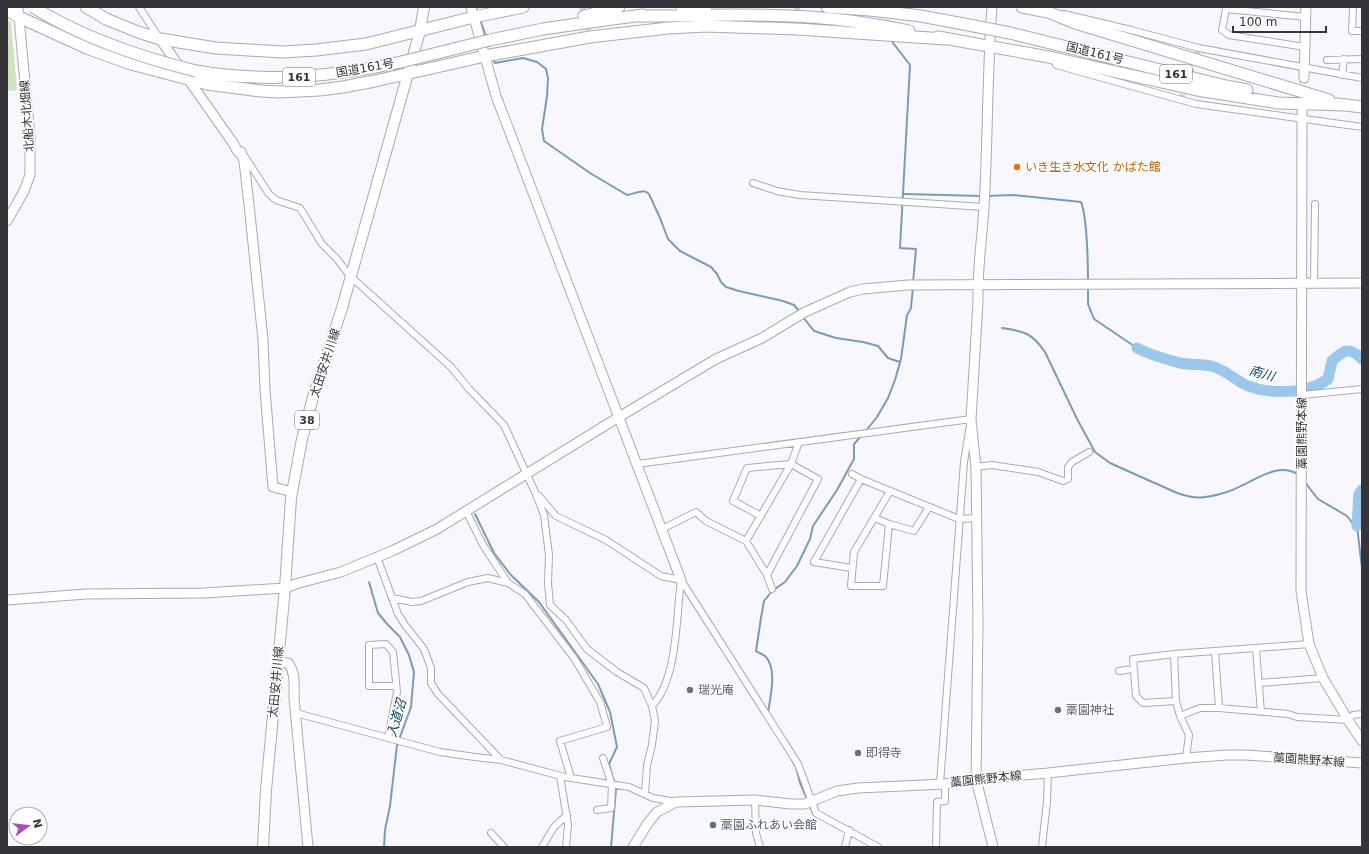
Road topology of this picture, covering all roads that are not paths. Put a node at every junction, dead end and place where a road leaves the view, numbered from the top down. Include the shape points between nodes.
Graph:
1 (33, 7) edge
2 (86, 7) edge
3 (140, 7) edge
4 (424, 7) edge
5 (523, 7) edge
6 (619, 7) edge
7 (706, 7) edge
8 (827, 7) edge
9 (992, 7) edge
10 (1022, 7) edge
11 (1306, 7) edge
12 (1353, 7) edge
13 (7, 10) edge
14 (18, 12) edge
15 (473, 12) edge
16 (1048, 12) junction
17 (637, 16) junction
18 (1306, 17) junction
19 (543, 29) junction
20 (420, 30) junction
21 (891, 31) junction
22 (1362, 31) edge
23 (160, 39) junction
24 (989, 46) junction
25 (1305, 47) junction
26 (485, 56) junction
27 (1054, 58) junction
28 (1362, 59) edge
29 (1326, 60) dead end
30 (1344, 60) junction
31 (1304, 68) junction
32 (407, 74) junction
33 (1342, 75) junction
34 (1304, 78) tunnel mouth
35 (1362, 78) edge
36 (189, 80) junction
37 (1344, 105) junction
38 (1362, 107) edge
39 (1302, 115) junction
40 (1362, 127) edge
41 (241, 152) junction
42 (753, 183) dead end
43 (984, 199) junction
44 (1315, 204) dead end
45 (7, 220) edge
46 (350, 276) junction
47 (1302, 283) junction
48 (1314, 283) junction
49 (1362, 283) edge
50 (977, 285) junction
51 (1362, 389) edge
52 (1302, 391) junction
53 (619, 417) junction
54 (971, 419) junction
55 (799, 442) junction
56 (1089, 452) dead end
57 (637, 464) junction
58 (791, 464) junction
59 (975, 467) junction
60 (526, 473) junction
61 (852, 474) dead end
62 (861, 479) junction
63 (890, 491) junction
64 (292, 492) junction
65 (535, 492) junction
66 (929, 507) junction
67 (466, 511) junction
68 (761, 516) junction
69 (875, 518) junction
70 (976, 518) junction
71 (960, 519) junction
72 (889, 524) junction
73 (662, 529) junction
74 (746, 541) junction
75 (377, 557) junction
76 (852, 568) junction
77 (767, 575) junction
78 (681, 580) junction
79 (508, 583) junction
80 (285, 588) junction
81 (772, 589) dead end
82 (392, 598) junction
83 (7, 600) edge
84 (549, 606) junction
85 (542, 614) junction
86 (1309, 644) junction
87 (1256, 649) junction
88 (1215, 651) junction
89 (1174, 654) junction
90 (278, 662) junction
91 (1133, 669) junction
92 (1119, 671) dead end
93 (1323, 678) junction
94 (1259, 683) junction
95 (396, 686) junction
96 (1176, 701) junction
97 (652, 706) junction
98 (1219, 708) junction
99 (1261, 712) junction
100 (296, 713) junction
101 (1362, 714) edge
102 (1180, 716) junction
103 (1348, 720) junction
104 (388, 738) junction
105 (1362, 741) edge
106 (603, 758) dead end
107 (1186, 758) junction
108 (501, 760) junction
109 (1362, 763) edge
110 (1048, 773) junction
111 (560, 776) junction
112 (571, 778) junction
113 (976, 779) junction
114 (942, 784) junction
115 (612, 785) junction
116 (645, 794) junction
117 (755, 800) junction
118 (676, 802) junction
119 (810, 803) junction
120 (597, 810) dead end
121 (567, 815) junction
122 (491, 833) dead end
123 (848, 833) junction
124 (635, 846) edge
125 (264, 847) edge
126 (308, 847) edge
127 (504, 847) edge
128 (542, 847) edge
129 (566, 847) edge
130 (760, 847) edge
131 (845, 847) edge
132 (875, 847) edge
133 (936, 847) edge
134 (993, 847) edge
135 (1042, 847) edge

1 - 19 highway, 国道161号 / 161, bridge via 120,49 166,64 228,76 283,78 342,73
2 - 23 highway via 106,19
3 - 23 street
4 - 20 main road, 太田安井川線 / 38
5 - 15 highway
6 - 19 highway
7 - 17 highway, 国道161号 / 161
8 - 37 highway, 国道161号 / 161, bridge via 921,16 974,26 1226,86 1300,100
9 - 24 street
10 - 16 highway
11 - 18 street
12 - 22 street via 1352,31
13 - 14 highway
14 - 36 highway via 89,49
14 - 45 street, 北船木北畑線 via 30,137 30,175
15 - 20 highway
15 - 26 street
16 - 31 street via 1071,15 1199,48
16 - 37 highway via 1075,23
17 - 19 highway, 国道161号 / 161
17 - 21 highway via 803,16 875,24
18 - 25 street
18 - 25 street via 1226,9 1222,30 1229,35
20 - 23 highway via 366,44 283,52 216,48
20 - 32 main road, 太田安井川線 / 38
21 - 24 highway
21 - 26 highway via 797,26 668,28 590,37
23 - 36 street
24 - 27 highway
24 - 43 street
25 - 31 street
26 - 32 highway
26 - 53 street via 496,96
27 - 37 highway via 1197,90 1278,103
27 - 39 street via 1056,65 1196,104
28 - 30 street
29 - 30 street
30 - 33 street
31 - 33 street
31 - 34 street
32 - 36 highway via 343,87 299,92 249,90
32 - 46 main road, 太田安井川線 / 38
33 - 35 street
36 - 41 street via 238,152
37 - 38 highway, 国道161号 / 161
39 - 40 street
39 - 47 street, 藁園熊野本線
41 - 46 street via 269,194 276,200 300,208 322,244
41 - 64 street via 263,340 273,487
42 - 43 street via 800,195 899,202
43 - 50 street
44 - 48 street
46 - 60 street via 451,367 504,425
46 - 64 main road, 太田安井川線 / 38 via 313,397
47 - 48 street
47 - 50 street
47 - 52 street, 藁園熊野本線
48 - 49 street
50 - 53 street via 863,288 835,297 762,338 716,359
50 - 54 street
51 - 52 street
52 - 86 street, 藁園熊野本線 via 1301,591
53 - 57 street
53 - 60 street
54 - 55 street
54 - 59 street
54 - 71 street via 964,462
55 - 57 street
55 - 58 street
56 - 59 street via 1072,462 1068,467 1068,479 1063,481 1038,472 992,465
57 - 73 street
58 - 68 street
58 - 68 street via 748,468 733,501
58 - 77 street via 818,479
59 - 70 street
60 - 65 street
60 - 67 street
61 - 62 street
62 - 63 street
62 - 76 street via 814,562
63 - 66 street
63 - 69 street
64 - 80 main road, 太田安井川線 / 38
65 - 78 street via 556,516 606,540 661,576
65 - 84 street via 544,515 547,536
66 - 71 street
66 - 72 street via 914,531
67 - 75 street via 437,529
67 - 79 street via 483,545
68 - 74 street
69 - 72 street
69 - 76 street via 854,552
70 - 71 street
70 - 113 street
71 - 114 street
72 - 76 street via 883,586 851,586
73 - 74 street via 696,512 706,521
73 - 78 street
74 - 77 street
75 - 80 street via 341,572
75 - 82 street
77 - 81 street
78 - 97 street via 669,677
78 - 119 street via 798,764
79 - 82 street via 488,578 468,582 420,601
79 - 85 street via 525,594
80 - 83 street via 204,593 86,594
80 - 90 main road, 太田安井川線 / 38
82 - 108 street via 398,614 424,649 431,668 431,683 438,694
84 - 85 street
84 - 97 street via 566,620 587,649 617,672 644,688
85 - 112 street via 574,658 600,702 607,727 560,741
86 - 87 street
86 - 93 street, 藁園熊野本線
87 - 88 street
87 - 94 street
88 - 89 street
88 - 98 street
89 - 91 street via 1133,659
89 - 96 street
90 - 100 street via 288,663 292,669
90 - 125 main road, 太田安井川線 / 38 via 266,790
91 - 92 street
91 - 96 street via 1136,696 1143,703
93 - 94 street
93 - 103 street, 藁園熊野本線
94 - 99 street
95 - 95 street via 393,652 386,644 369,645 369,686
95 - 104 street
96 - 102 street
97 - 116 street via 655,721
98 - 99 street
98 - 102 street via 1200,708
99 - 103 street
100 - 104 street
100 - 126 street
101 - 103 street via 1353,715
102 - 107 street via 1189,736
103 - 105 street, 藁園熊野本線
104 - 108 street via 440,752
106 - 115 street
107 - 109 street, 藁園熊野本線 via 1245,755
107 - 110 street, 藁園熊野本線
108 - 111 street
110 - 113 street, 藁園熊野本線
110 - 135 street
111 - 112 street
111 - 121 street
112 - 115 street
113 - 114 street, 藁園熊野本線
113 - 134 street
114 - 119 street, 藁園熊野本線 via 838,790
114 - 133 street via 945,800 937,802
115 - 116 street via 629,787
115 - 120 street via 611,808
116 - 118 street via 660,800
117 - 118 street, 藁園熊野本線
117 - 119 street, 藁園熊野本線 via 791,804
117 - 130 street via 756,833
118 - 124 street, 藁園熊野本線 via 657,812
119 - 123 street via 816,813
121 - 128 street via 554,827
121 - 129 street
122 - 127 street
123 - 131 street
123 - 132 street

